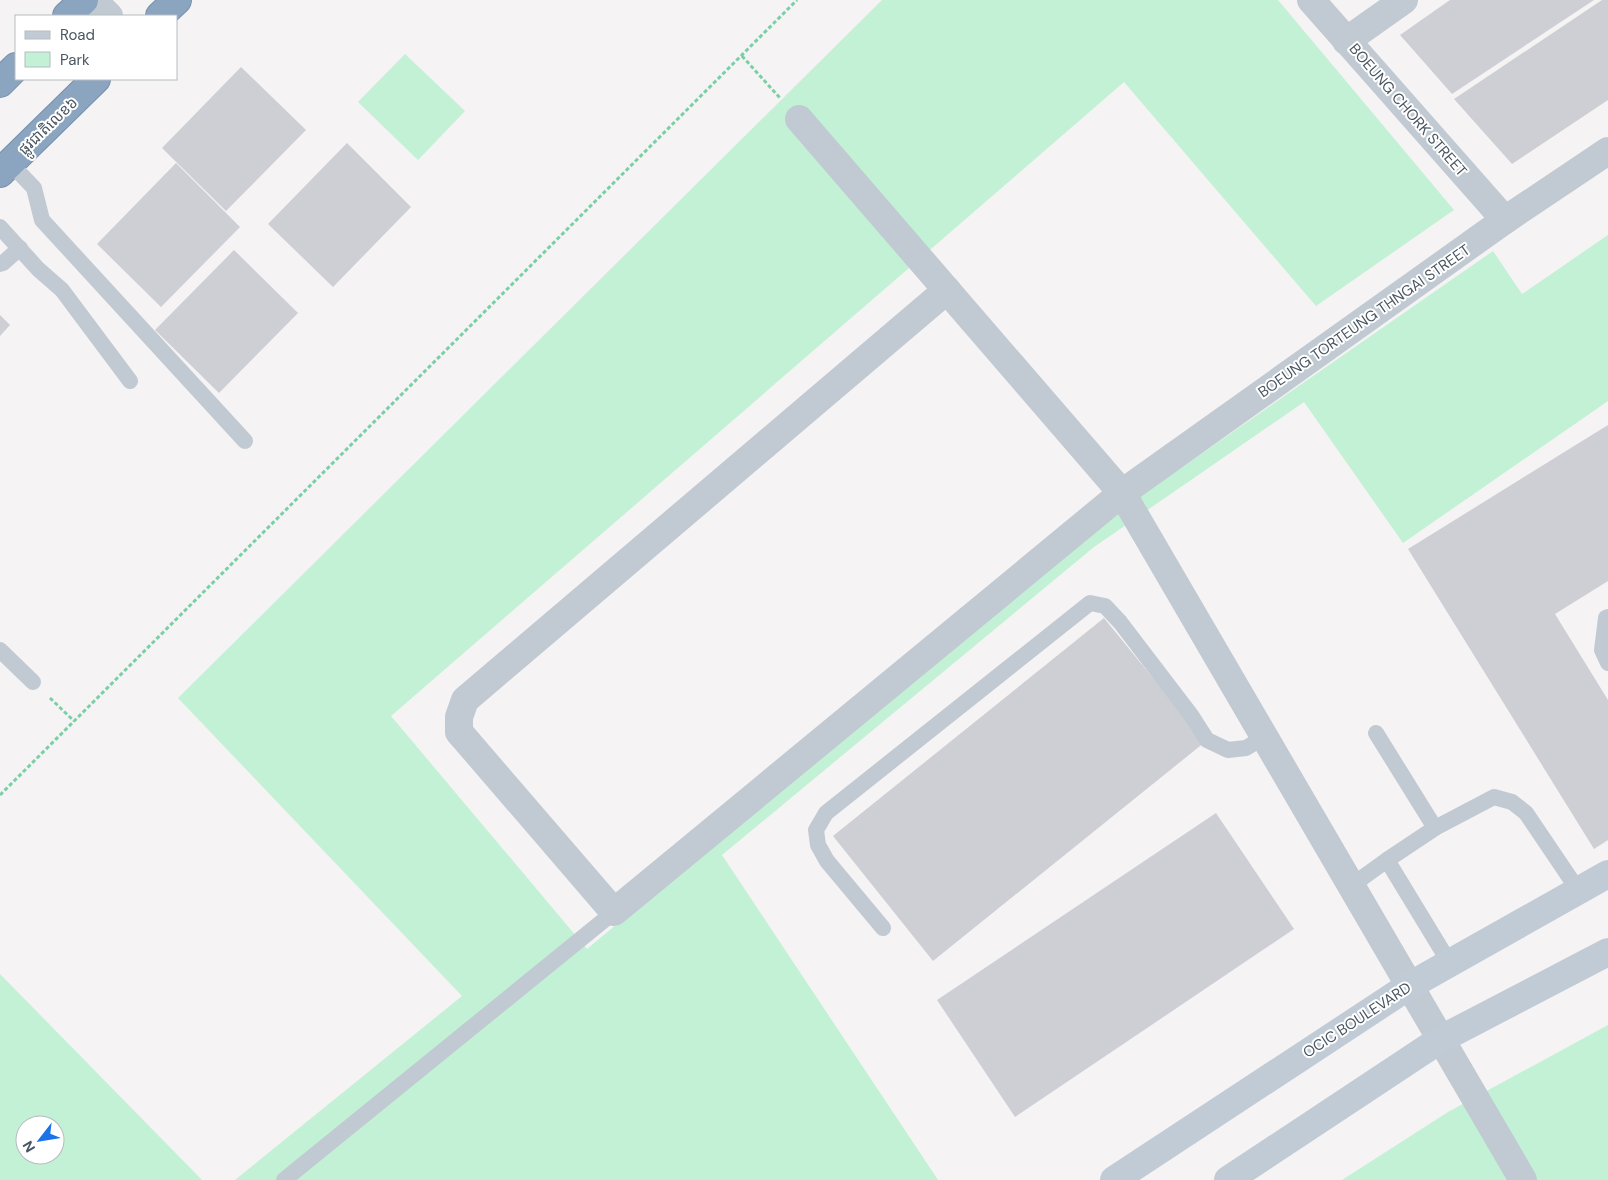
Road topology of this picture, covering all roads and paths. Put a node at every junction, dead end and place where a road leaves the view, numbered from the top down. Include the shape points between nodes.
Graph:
1 (84, 0) edge
2 (93, 0) edge
3 (177, 0) edge
4 (797, 0) edge
5 (1311, 0) edge
6 (1404, 0) edge
7 (68, 15) edge
8 (107, 15) edge
9 (161, 15) edge
10 (1346, 41) junction
11 (742, 56) junction
12 (15, 68) edge
13 (95, 80) edge
14 (0, 83) edge
15 (799, 119) joint
16 (1608, 151) edge
17 (5, 168) edge
18 (1505, 220) junction
19 (0, 227) edge
20 (20, 248) junction
21 (0, 264) edge
22 (947, 290) junction
23 (130, 381) dead end
24 (244, 441) dead end
25 (1122, 493) junction
26 (1608, 617) edge
27 (0, 650) edge
28 (1608, 663) edge
29 (33, 682) joint
30 (74, 721) junction
31 (1376, 733) dead end
32 (1264, 737) junction
33 (0, 795) edge
34 (1435, 828) junction
35 (1387, 860) junction
36 (1608, 874) edge
37 (1351, 886) junction
38 (1578, 890) junction
39 (614, 912) junction
40 (883, 928) dead end
41 (1608, 952) edge
42 (1449, 962) junction
43 (1409, 986) junction
44 (1441, 1039) junction
45 (284, 1180) edge
46 (1114, 1180) edge
47 (1228, 1180) edge
48 (1523, 1180) edge

1 - 7 highway
2 - 8 street
3 - 9 highway
4 - 11 path
5 - 10 street, BOEUNG CHORK STREET
6 - 10 street
10 - 18 street, BOEUNG CHORK STREET
11 - 15 path
11 - 30 path
12 - 14 highway
13 - 17 highway, ផ្លូវជាតិលេខ៦
15 - 22 street
16 - 18 street, BOEUNG TORTEUNG THNGAI STREET
17 - 24 lane via 34,188 42,220
18 - 25 street, BOEUNG TORTEUNG THNGAI STREET
19 - 20 lane
20 - 21 lane
20 - 23 lane via 62,290
22 - 25 street
22 - 39 street via 465,700 459,717 459,732
25 - 32 street
25 - 39 street, BOEUNG TORTEUNG THNGAI STREET
26 - 28 lane via 1602,650
27 - 29 lane
29 - 30 path
30 - 33 path
31 - 34 lane
32 - 37 street
32 - 40 lane via 1246,748 1228,750 1207,740 1192,715 1120,622 1105,606 1090,603 826,813 816,830 818,845 827,862
34 - 35 lane
34 - 38 lane via 1494,797 1512,802 1526,814
35 - 37 lane
35 - 42 lane
36 - 38 street, OCIC BOULEVARD
37 - 43 street
38 - 42 street, OCIC BOULEVARD
39 - 45 lane
41 - 44 street
42 - 43 street, OCIC BOULEVARD
43 - 44 street
43 - 46 street, OCIC BOULEVARD
44 - 47 street
44 - 48 street

